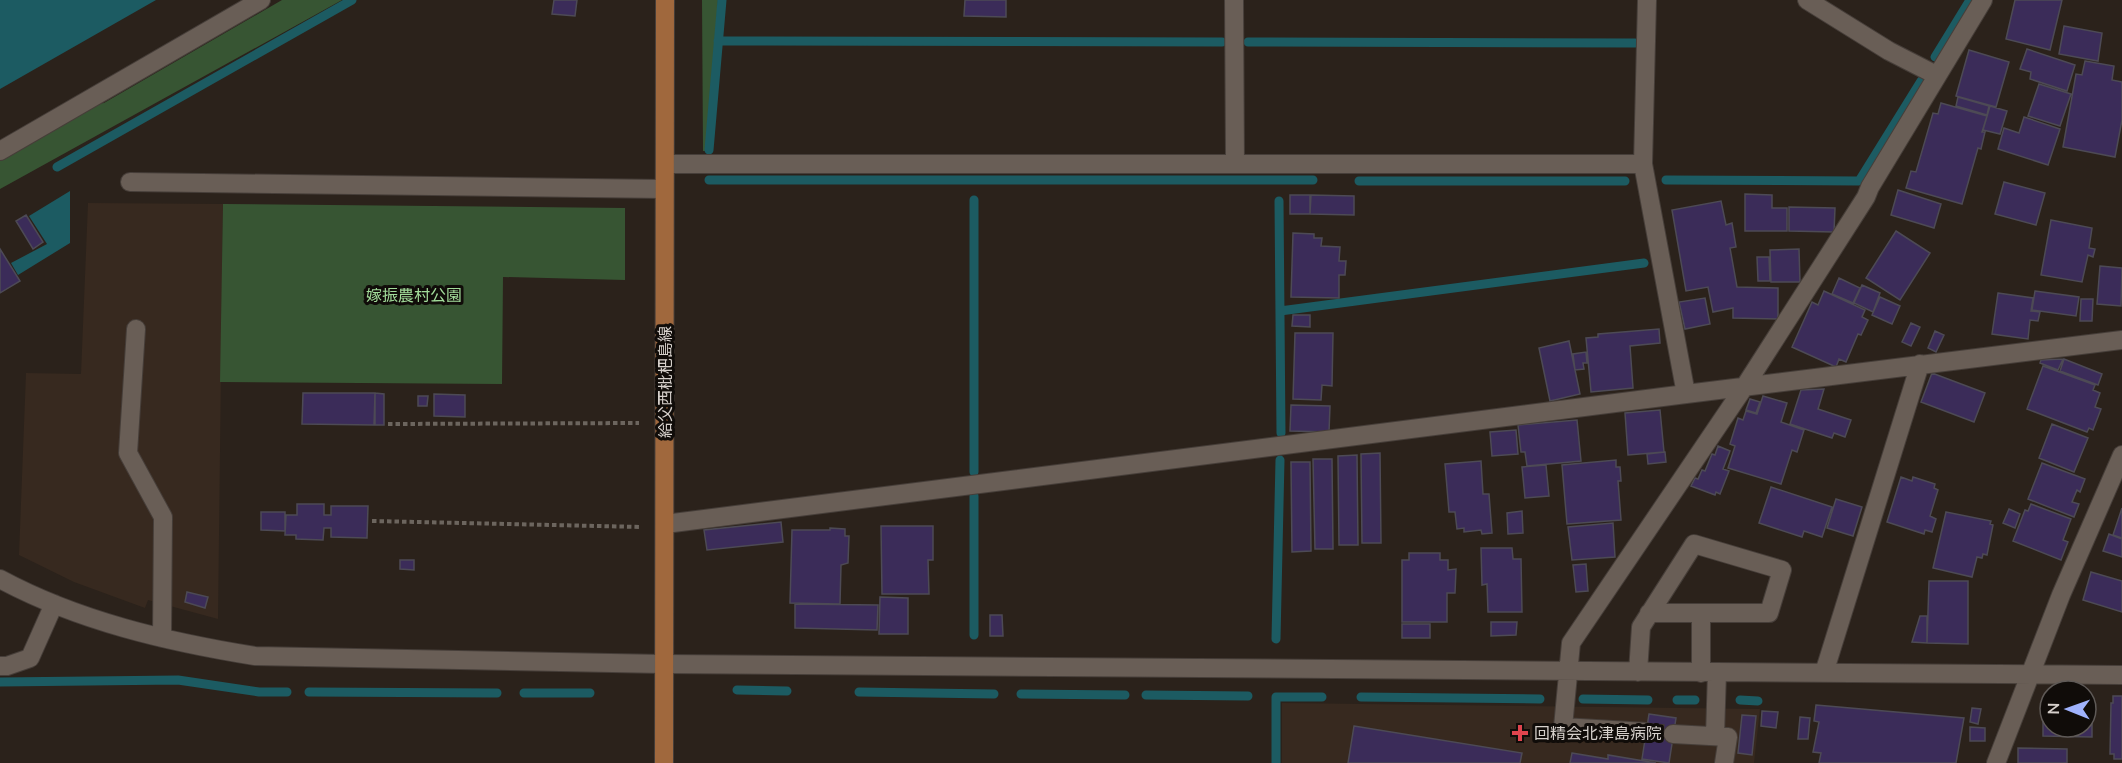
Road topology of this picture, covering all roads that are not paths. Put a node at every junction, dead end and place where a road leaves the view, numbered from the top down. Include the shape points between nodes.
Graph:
1 (261, 0) edge
2 (665, 0) edge
3 (1234, 0) edge
4 (1647, 0) edge
5 (1808, 0) edge
6 (1983, 0) edge
7 (1936, 75) junction
8 (0, 151) edge
9 (665, 164) junction
10 (1235, 164) junction
11 (1643, 164) junction
12 (130, 182) dead end
13 (664, 189) junction
14 (136, 329) dead end
15 (2122, 340) edge
16 (1920, 364) junction
17 (1745, 386) junction
18 (1686, 394) junction
19 (2122, 455) edge
20 (665, 526) junction
21 (0, 579) edge
22 (54, 604) junction
23 (1649, 613) junction
24 (1701, 613) junction
25 (162, 638) junction
26 (663, 664) junction
27 (0, 666) edge
28 (1567, 672) junction
29 (1638, 672) junction
30 (1709, 673) junction
31 (1824, 674) junction
32 (2031, 675) junction
33 (2122, 675) edge
34 (1646, 732) tunnel mouth
35 (1673, 734) tunnel mouth
36 (1714, 736) junction
37 (664, 763) edge
38 (1724, 763) edge
39 (1996, 763) edge

1 - 8 street
2 - 9 main road, 給父西枇杷島線
3 - 10 street
4 - 11 street
5 - 7 street via 1889,51
6 - 7 street
7 - 17 street via 1866,197
9 - 10 street
9 - 13 main road, 給父西枇杷島線
10 - 11 street
11 - 18 street
12 - 13 street
13 - 20 main road, 給父西枇杷島線
14 - 25 street via 128,453 163,517
15 - 16 street
16 - 17 street
16 - 31 street
17 - 18 street
17 - 28 street via 1571,643
18 - 20 street
19 - 32 street
20 - 26 main road, 給父西枇杷島線
21 - 22 street
22 - 25 street
22 - 27 street via 30,658
23 - 24 street
23 - 24 street via 1694,544 1782,570 1769,613
23 - 29 street via 1641,627
24 - 30 street
25 - 26 street via 255,656
26 - 28 street
26 - 37 main road, 給父西枇杷島線
28 - 29 street
28 - 34 street via 1563,727
29 - 30 street
30 - 31 street
30 - 36 street
31 - 32 street
32 - 33 street
32 - 39 street
35 - 36 street
36 - 38 street via 1728,737

